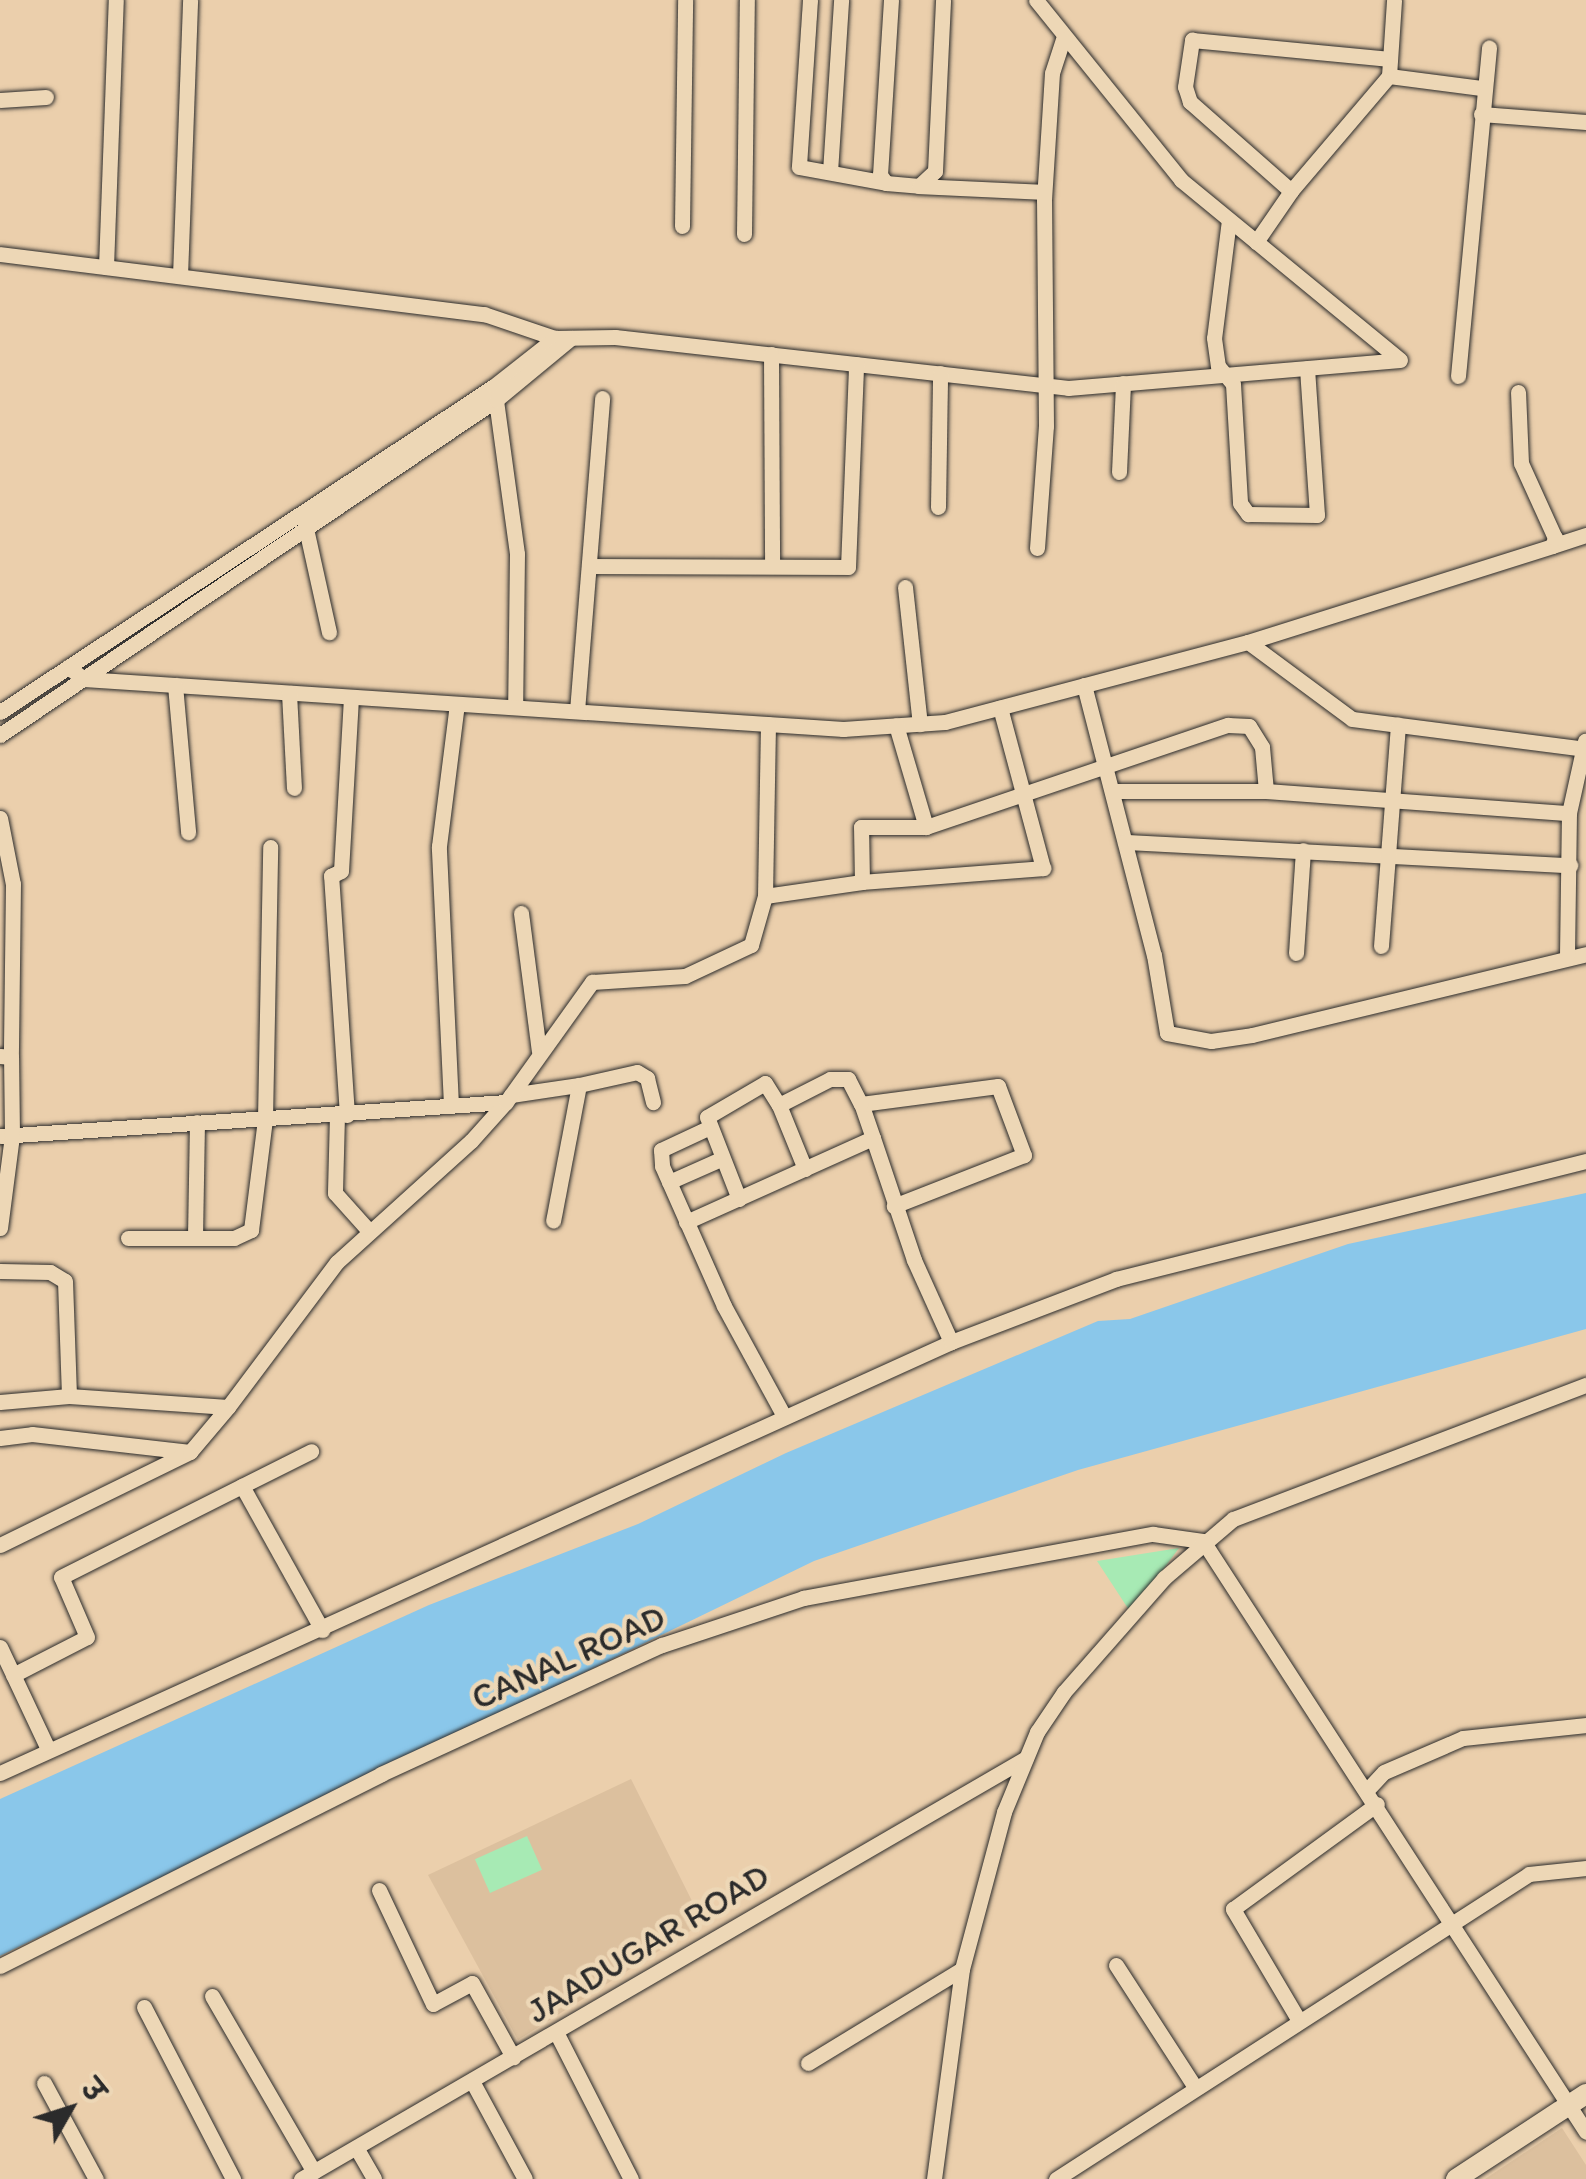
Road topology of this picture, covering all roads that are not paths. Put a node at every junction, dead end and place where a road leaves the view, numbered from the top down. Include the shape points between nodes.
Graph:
1 (116, 0) edge
2 (190, 0) edge
3 (685, 0) edge
4 (747, 0) edge
5 (810, 0) edge
6 (841, 0) edge
7 (891, 0) edge
8 (944, 0) edge
9 (1036, 0) edge
10 (1394, 0) edge
11 (1063, 40) junction
12 (1488, 46) dead end
13 (1390, 59) junction
14 (1389, 76) junction
15 (1481, 88) junction
16 (46, 97) dead end
17 (0, 100) edge
18 (1481, 114) junction
19 (1586, 122) edge
20 (830, 172) junction
21 (886, 183) junction
22 (919, 186) junction
23 (1291, 191) junction
24 (1044, 192) junction
25 (1229, 220) junction
26 (682, 226) dead end
27 (744, 234) dead end
28 (1256, 242) junction
29 (0, 254) edge
30 (106, 267) junction
31 (180, 276) junction
32 (563, 338) junction
33 (771, 354) junction
34 (856, 364) junction
35 (1307, 368) junction
36 (940, 373) junction
37 (1225, 373) junction
38 (1458, 376) dead end
39 (1123, 383) junction
40 (1046, 385) junction
41 (1518, 392) dead end
42 (495, 393) junction
43 (602, 398) dead end
44 (1119, 472) dead end
45 (938, 506) dead end
46 (304, 523) junction
47 (1586, 535) edge
48 (1552, 546) junction
49 (1037, 548) dead end
50 (592, 566) junction
51 (772, 566) junction
52 (905, 587) dead end
53 (329, 632) dead end
54 (1248, 642) junction
55 (68, 667) junction
56 (84, 679) junction
57 (175, 685) junction
58 (1084, 685) junction
59 (289, 692) junction
60 (352, 697) junction
61 (458, 704) junction
62 (514, 707) junction
63 (1000, 708) junction
64 (0, 712) edge
65 (577, 712) junction
66 (768, 724) junction
67 (920, 724) junction
68 (896, 725) junction
69 (1398, 725) junction
70 (0, 735) edge
71 (1585, 745) edge
72 (1104, 764) junction
73 (294, 788) dead end
74 (1113, 791) junction
75 (1266, 791) junction
76 (1028, 796) junction
77 (1393, 802) junction
78 (1569, 814) junction
79 (0, 818) edge
80 (926, 828) junction
81 (188, 832) dead end
82 (1126, 842) junction
83 (270, 848) dead end
84 (1302, 850) junction
85 (1387, 855) junction
86 (1570, 865) junction
87 (862, 882) junction
88 (765, 896) junction
89 (521, 913) dead end
90 (1381, 946) dead end
91 (1296, 953) dead end
92 (1586, 954) edge
93 (1567, 955) junction
94 (539, 1051) junction
95 (6, 1056) edge
96 (579, 1085) junction
97 (508, 1098) junction
98 (653, 1102) dead end
99 (861, 1104) junction
100 (451, 1105) junction
101 (779, 1105) junction
102 (342, 1115) junction
103 (265, 1119) junction
104 (196, 1122) junction
105 (708, 1128) junction
106 (6, 1136) edge
107 (873, 1138) junction
108 (721, 1159) junction
109 (1586, 1161) edge
110 (805, 1169) junction
111 (669, 1182) junction
112 (739, 1199) junction
113 (894, 1206) junction
114 (553, 1220) dead end
115 (686, 1222) junction
116 (0, 1228) edge
117 (370, 1232) junction
118 (194, 1237) junction
119 (128, 1238) dead end
120 (0, 1271) edge
121 (951, 1342) junction
122 (1586, 1384) edge
123 (68, 1396) junction
124 (0, 1402) edge
125 (228, 1407) junction
126 (783, 1414) junction
127 (0, 1438) edge
128 (311, 1451) dead end
129 (190, 1452) junction
130 (242, 1486) junction
131 (1203, 1541) junction
132 (0, 1545) edge
133 (322, 1630) junction
134 (0, 1646) edge
135 (13, 1675) junction
136 (1586, 1725) edge
137 (48, 1749) junction
138 (1026, 1758) junction
139 (0, 1773) edge
140 (1368, 1788) junction
141 (1377, 1804) junction
142 (1586, 1868) edge
143 (379, 1890) dead end
144 (1451, 1921) junction
145 (0, 1966) edge
146 (1116, 1966) dead end
147 (962, 1969) junction
148 (212, 1996) dead end
149 (144, 2007) dead end
150 (1298, 2018) junction
151 (556, 2032) junction
152 (514, 2057) junction
153 (808, 2063) dead end
154 (472, 2080) junction
155 (44, 2083) dead end
156 (1194, 2087) junction
157 (1586, 2094) edge
158 (1568, 2106) junction
159 (1586, 2132) edge
160 (357, 2149) junction
161 (307, 2176) edge
162 (96, 2179) edge
163 (232, 2179) edge
164 (374, 2179) edge
165 (525, 2179) edge
166 (631, 2179) edge
167 (934, 2179) edge
168 (1056, 2179) edge
169 (1456, 2179) edge

1 - 30 street
2 - 31 street
3 - 26 street
4 - 27 street
5 - 20 street via 799,167
6 - 20 street
7 - 21 street via 880,175
8 - 22 street via 935,171
9 - 11 street
10 - 13 street
11 - 24 street via 1052,73
11 - 25 street via 1181,180
12 - 15 street
13 - 14 street
13 - 23 street via 1192,40 1185,87 1190,102
14 - 15 street
14 - 23 street
15 - 18 street
16 - 17 street
18 - 19 street
18 - 38 street
20 - 21 street
21 - 22 street
22 - 24 street
23 - 28 street
24 - 40 street
25 - 28 street
25 - 37 street via 1214,338
28 - 35 street via 1400,360
29 - 30 street
30 - 31 street
31 - 32 street via 484,314
32 - 33 street
32 - 42 street
33 - 34 street
33 - 51 street
34 - 36 street
34 - 51 street via 848,567
35 - 37 street
35 - 37 street via 1317,515 1248,514 1240,503 1233,384
36 - 40 street
36 - 45 street
37 - 39 street
39 - 40 street
39 - 44 street
40 - 49 street
41 - 48 street via 1521,463 1556,538
42 - 46 street
42 - 62 street via 517,554
43 - 50 street
46 - 53 street
46 - 55 street
46 - 56 street
47 - 48 street
48 - 54 street
50 - 51 street
50 - 65 street
52 - 67 street
54 - 58 street
54 - 69 street via 1352,719
55 - 56 street
55 - 64 street
56 - 57 street
56 - 70 street
57 - 59 street
57 - 81 street
58 - 63 street
58 - 72 street
59 - 60 street
59 - 73 street
60 - 61 street
60 - 102 street via 342,871 331,876
61 - 62 street
61 - 100 street via 439,846
62 - 65 street
63 - 67 street
63 - 76 street
65 - 66 street
66 - 68 street
66 - 88 street
67 - 68 street
68 - 80 street
69 - 71 street
69 - 77 street
71 - 78 street
72 - 74 street
72 - 75 street via 1228,726 1249,726 1262,747
72 - 76 street
74 - 75 street
74 - 82 street
75 - 77 street
76 - 80 street
76 - 87 street via 1043,868
77 - 78 street
77 - 85 street
78 - 86 street
79 - 95 street via 13,884
80 - 87 street via 861,826
82 - 84 street
82 - 93 street via 1167,1033 1177,1037 1252,1035
83 - 103 street
84 - 85 street
84 - 91 street
85 - 86 street
85 - 90 street
86 - 93 street
87 - 88 street
88 - 94 street via 751,945 676,979 592,982
89 - 94 street
92 - 93 street
94 - 97 street
95 - 106 street
96 - 97 street
96 - 98 street via 637,1072 647,1078
96 - 114 street
97 - 100 street
97 - 117 street
99 - 101 street via 848,1079 830,1079
99 - 107 street
99 - 113 street via 998,1086 1024,1155
100 - 102 street
101 - 105 street via 765,1083 707,1117
101 - 110 street
102 - 103 street
102 - 117 street via 334,1193
103 - 104 street
103 - 118 street via 251,1230 234,1238
104 - 106 street
104 - 118 street
105 - 108 street
105 - 111 street via 661,1150
106 - 116 street
107 - 110 street
107 - 113 street
108 - 111 street
108 - 112 street
109 - 121 street via 1116,1279
110 - 112 street
111 - 115 street
112 - 115 street
113 - 121 street
115 - 126 street
117 - 125 street via 292,1315
118 - 119 street
120 - 123 street via 50,1272 66,1281
121 - 126 street
122 - 131 street via 1234,1519
123 - 124 street
123 - 125 street
125 - 129 street
126 - 133 street
127 - 129 street via 32,1434
128 - 130 street
129 - 132 street
130 - 133 street
130 - 135 street via 61,1577 86,1637
131 - 138 street via 1064,1692
131 - 140 street
131 - 145 street, CANAL ROAD via 1153,1534 803,1598 662,1645 382,1774
133 - 137 street
134 - 135 street
135 - 137 street
136 - 140 street via 1463,1738 1384,1772
137 - 139 street
138 - 147 street via 1004,1812
138 - 151 street, JAADUGAR ROAD
140 - 141 street
141 - 144 street
141 - 150 street via 1232,1909
142 - 144 street via 1544,1868
143 - 152 street via 433,2004 472,1983
144 - 150 street
144 - 158 street
146 - 156 street
147 - 153 street
147 - 167 street
148 - 161 street
149 - 163 street
150 - 156 street
151 - 152 street, JAADUGAR ROAD
151 - 166 street
152 - 154 street, JAADUGAR ROAD
154 - 160 street, JAADUGAR ROAD
154 - 165 street
155 - 162 street
156 - 168 street
157 - 158 main road
158 - 159 street
158 - 169 main road
160 - 161 street, JAADUGAR ROAD
160 - 164 street

